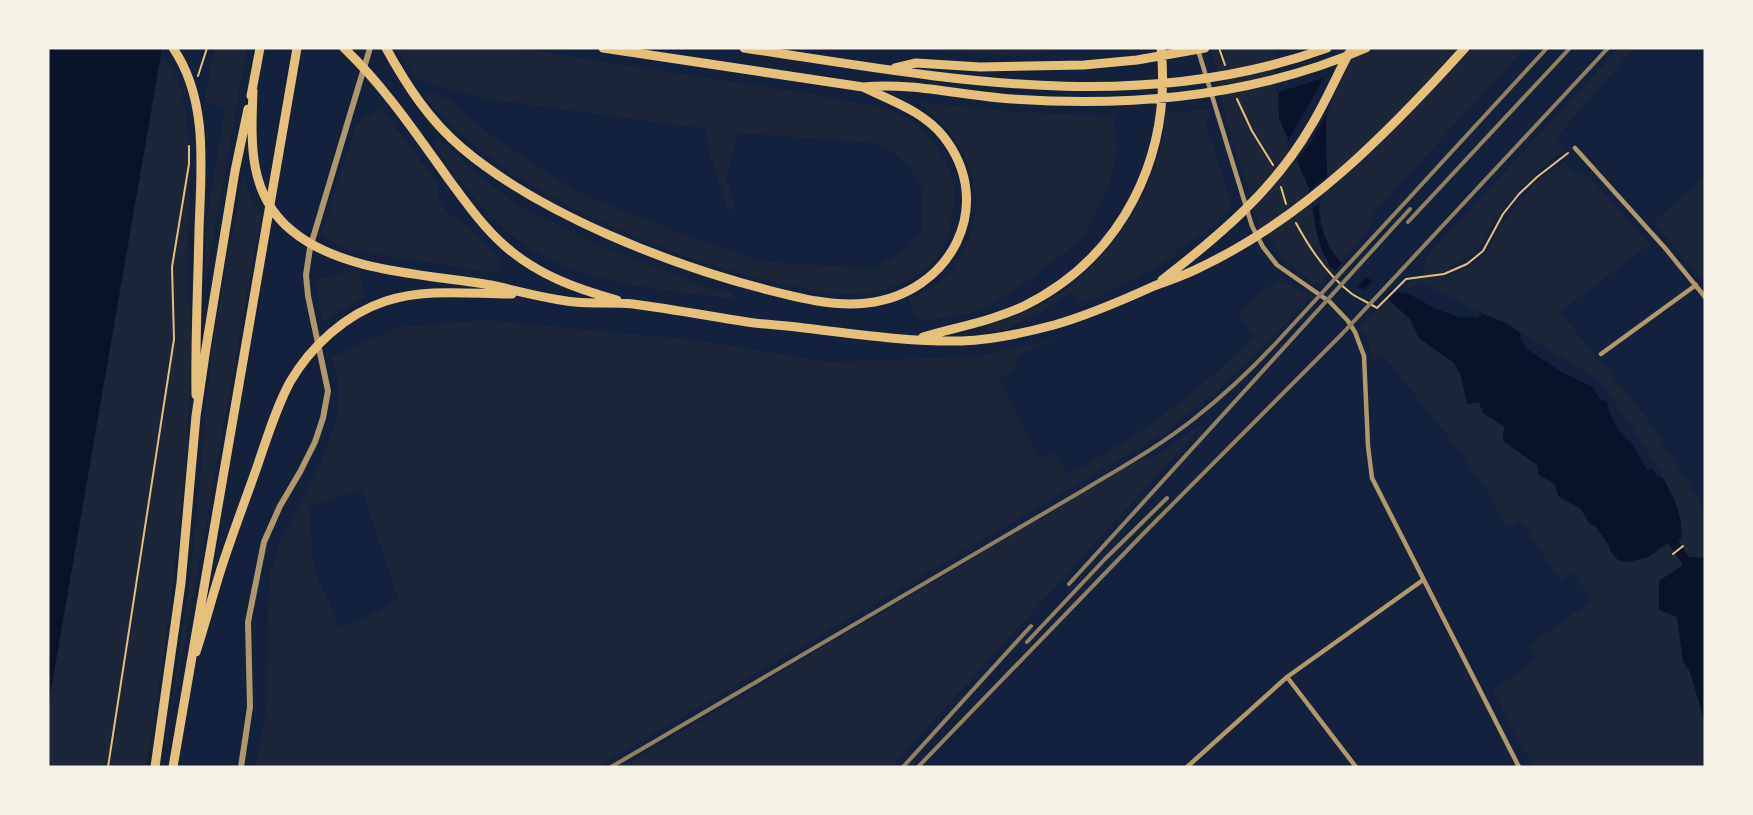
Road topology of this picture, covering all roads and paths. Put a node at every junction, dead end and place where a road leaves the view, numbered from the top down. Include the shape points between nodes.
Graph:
1 (173, 48) edge
2 (207, 48) edge
3 (260, 48) edge
4 (297, 48) edge
5 (344, 48) edge
6 (370, 48) edge
7 (386, 48) edge
8 (603, 48) edge
9 (744, 48) edge
10 (1161, 48) edge
11 (1197, 48) edge
12 (1205, 48) edge
13 (1219, 48) edge
14 (1327, 48) edge
15 (1351, 48) edge
16 (1366, 48) edge
17 (1465, 48) edge
18 (890, 69) junction
19 (1226, 69) dead end
20 (198, 78) dead end
21 (863, 87) junction
22 (1233, 90) dead end
23 (252, 91) junction
24 (189, 142) dead end
25 (1575, 148) joint
26 (1276, 170) dead end
27 (1279, 181) dead end
28 (1290, 211) dead end
29 (1295, 220) dead end
30 (1696, 285) junction
31 (1153, 287) junction
32 (522, 294) junction
33 (1705, 297) edge
34 (631, 304) junction
35 (915, 339) junction
36 (1601, 354) dead end
37 (196, 416) junction
38 (1683, 546) dead end
39 (1673, 554) dead end
40 (1423, 580) junction
41 (1287, 677) junction
42 (187, 683) junction
43 (108, 767) edge
44 (155, 767) edge
45 (173, 767) edge
46 (241, 767) edge
47 (1187, 767) edge
48 (1356, 767) edge
49 (1519, 767) edge

1 - 37 highway via 188,76 196,105 200,148
2 - 20 path
3 - 23 highway
4 - 42 highway
5 - 34 highway via 367,71 477,217 507,248 556,279
6 - 46 street via 310,248 308,296 328,391 315,442 264,542 248,622 250,707
7 - 21 highway via 423,108 462,148 555,208 659,255 749,285 823,301 885,300 920,284 947,260 963,228 966,193 959,165 943,136 918,114
8 - 21 highway
9 - 18 highway
10 - 35 highway via 1163,92 1151,160 1124,216 1102,246 1066,279 1023,306
11 - 40 street via 1252,226 1263,247 1276,265 1329,302 1355,332 1364,356 1372,478
12 - 18 highway via 1084,64 980,67 916,63
13 - 19 path
14 - 18 highway via 1248,71 1149,85 1084,88 1011,84
15 - 31 highway via 1311,127 1288,161 1210,243
16 - 21 highway via 1310,69 1231,88 1150,99 1012,99 887,84
17 - 31 highway via 1377,142 1316,194 1221,257
22 - 26 path via 1251,130
23 - 32 highway via 255,173 278,218 298,235 326,251 377,267
23 - 37 highway via 240,140
24 - 43 path via 172,267 174,339
25 - 29 path via 1519,194 1483,250 1467,264 1444,274 1406,279 1377,308 1328,272
25 - 30 street
27 - 28 path
30 - 33 street
30 - 36 street
31 - 35 highway via 1091,314 1036,330 972,340
32 - 34 highway via 576,302
32 - 42 highway via 410,295 372,306 343,323 315,349 298,370 277,411 224,560
34 - 35 highway via 752,323
37 - 44 highway via 181,583
38 - 39 path
40 - 41 street
40 - 49 street
41 - 47 street
41 - 48 street
42 - 45 highway

